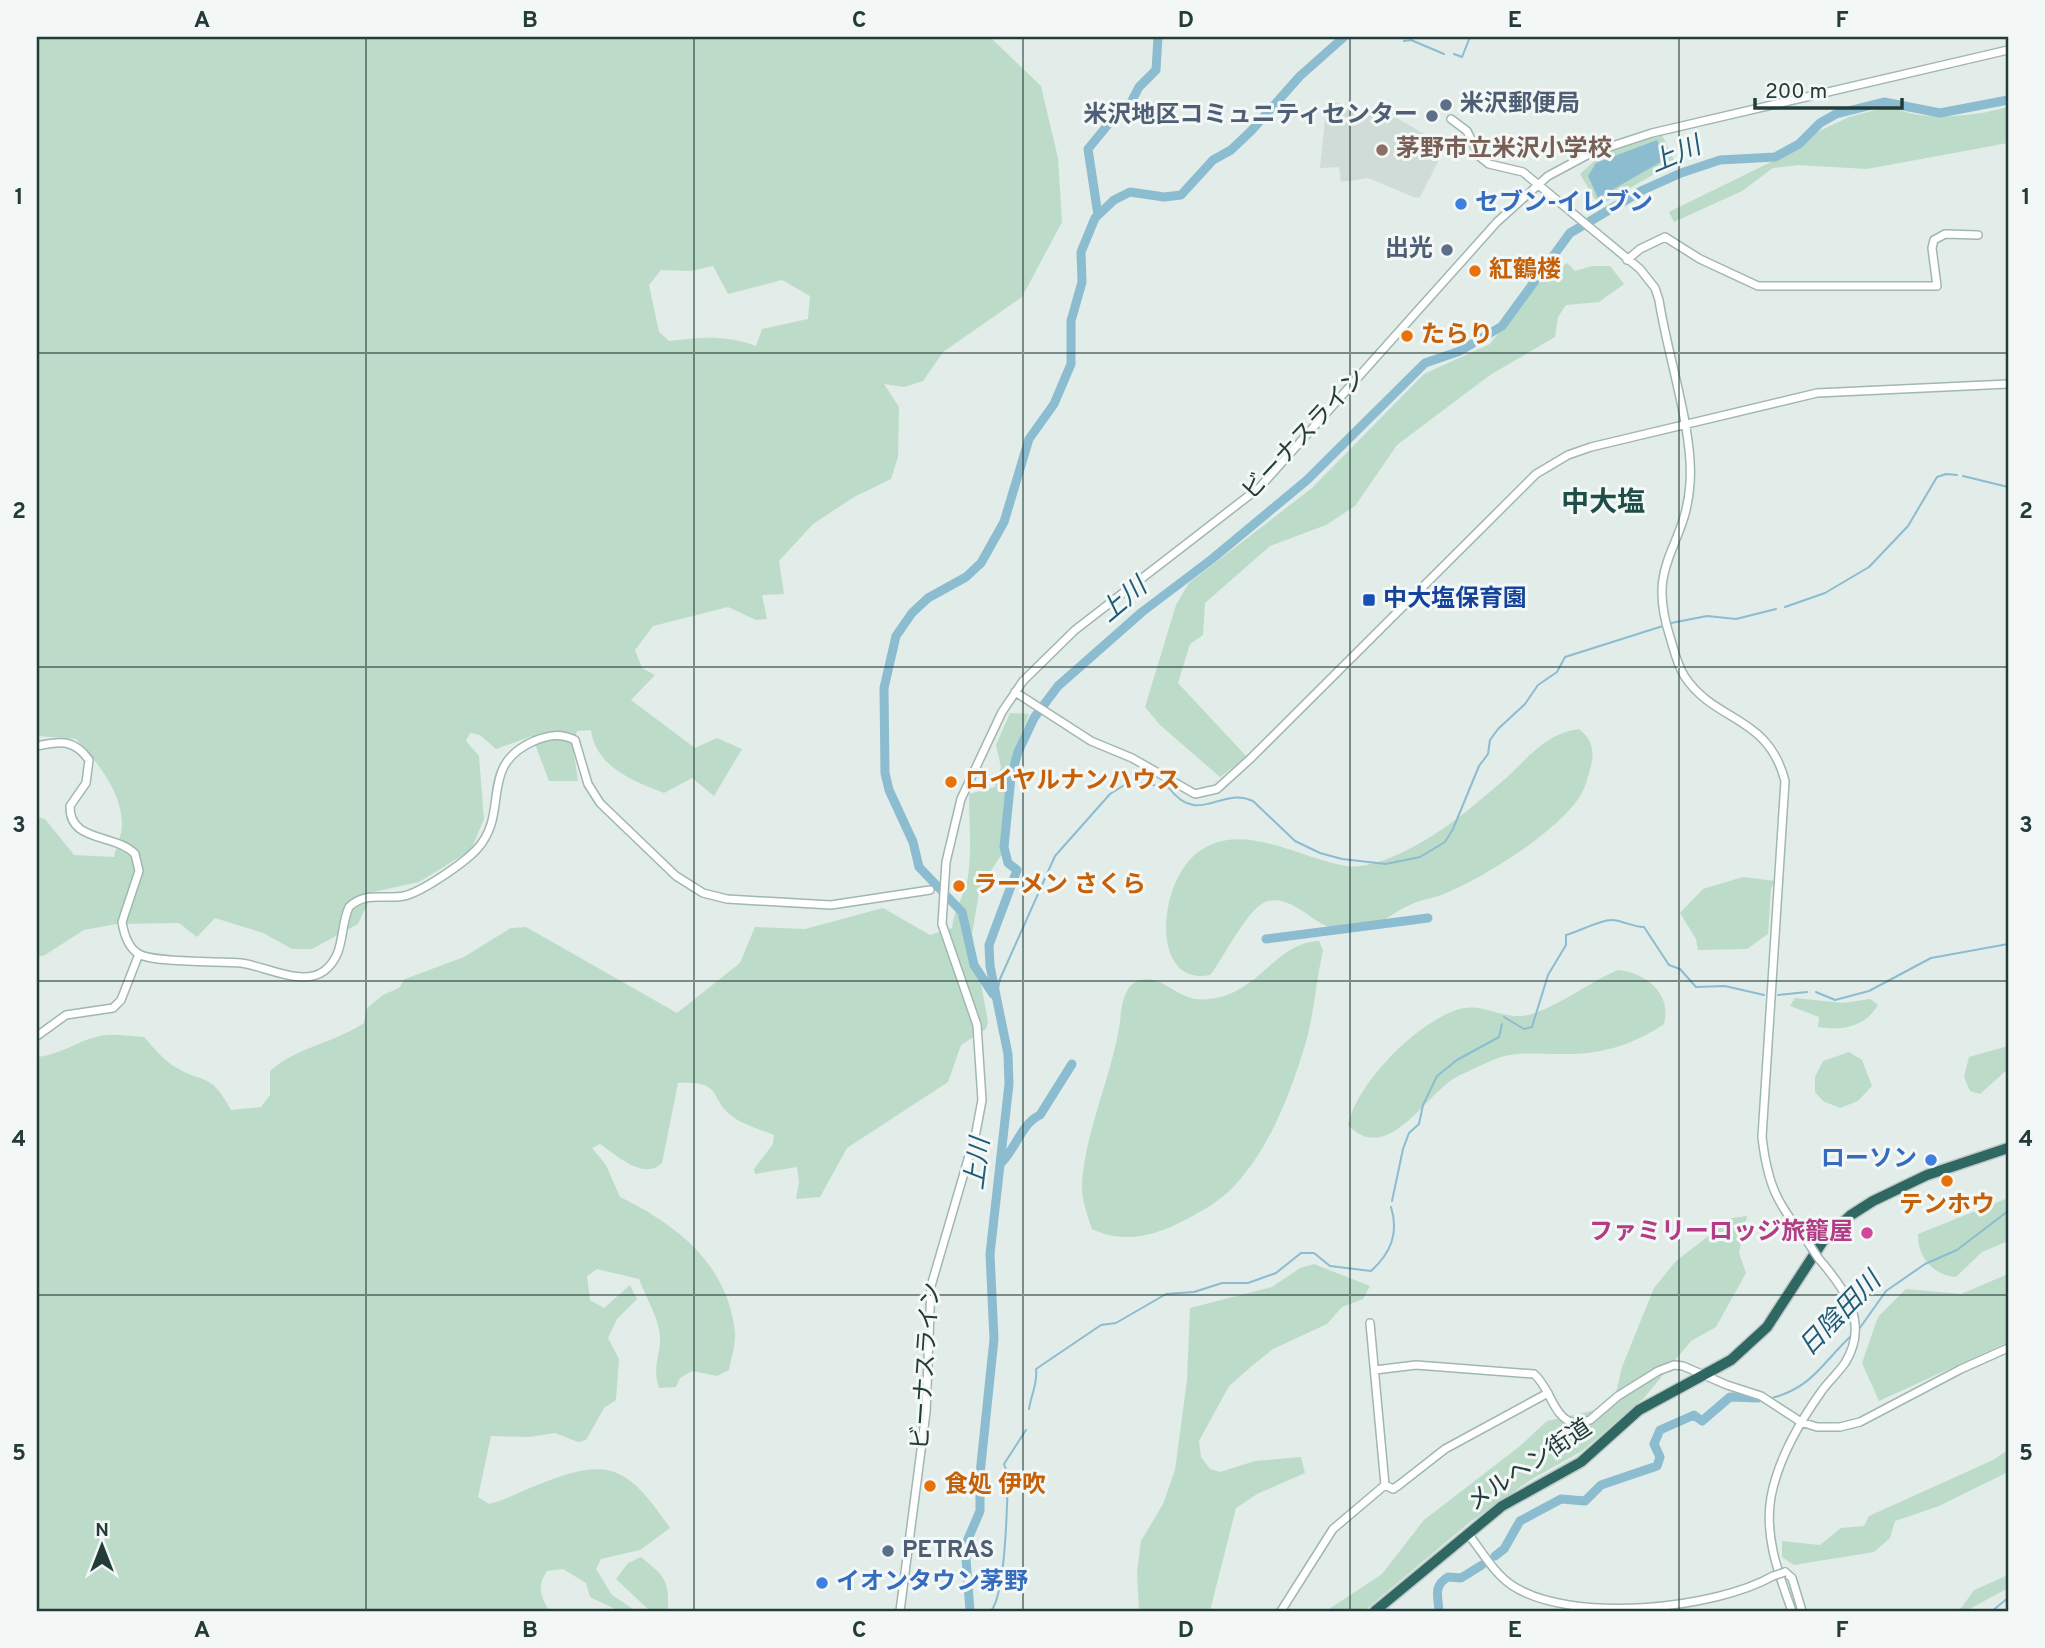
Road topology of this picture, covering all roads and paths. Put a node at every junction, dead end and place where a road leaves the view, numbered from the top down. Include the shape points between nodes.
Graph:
1 (2008, 50) edge
2 (1451, 119) dead end
3 (1538, 183) junction
4 (1978, 235) dead end
5 (1627, 260) junction
6 (2008, 384) edge
7 (1683, 425) junction
8 (1018, 694) junction
9 (37, 746) edge
10 (930, 890) dead end
11 (139, 954) junction
12 (37, 1036) edge
13 (2008, 1148) edge
14 (1370, 1322) dead end
15 (2008, 1348) edge
16 (1375, 1370) junction
17 (1705, 1375) junction
18 (1548, 1393) junction
19 (1801, 1422) junction
20 (1385, 1485) junction
21 (1468, 1534) junction
22 (900, 1611) edge
23 (1281, 1611) edge
24 (1375, 1611) edge
25 (1793, 1611) edge
26 (1802, 1611) edge

1 - 3 street, ビーナスライン via 1651,133 1591,153
2 - 3 street via 1467,131 1479,156 1489,164 1513,168
3 - 5 street
3 - 8 street, ビーナスライン via 1497,222 1260,487 1054,648
4 - 5 street via 1945,234 1934,240 1937,286 1758,286 1700,259 1665,236
5 - 7 street via 1655,288
6 - 7 street via 1817,393
7 - 8 street via 1580,450 1536,474 1233,775 1209,793 1188,792 1132,758 1091,741
7 - 19 street, bridge via 1690,483 1686,510 1662,573 1662,610 1685,678 1771,745 1785,781 1762,1137 1765,1167 1779,1205 1854,1310 1856,1327 1848,1356
8 - 22 street, ビーナスライン via 1002,712 961,799 944,874 941,912 977,1025 982,1100 931,1286 926,1412
9 - 11 street via 66,741 82,750 89,760 86,783 70,806 73,823 83,832 121,843 135,853 139,871 122,922 126,940
10 - 11 street via 831,905 727,899 702,893 676,876 600,803 588,784 575,740 554,735 520,747 502,766 491,822 478,848 412,893 364,896 349,907 344,938 334,959 318,974 304,977 238,963
11 - 12 street via 121,1000 113,1008 66,1015
13 - 17 highway, メルヘン街道 via 1927,1175 1851,1215 1823,1241 1768,1328 1731,1360
14 - 16 street
15 - 19 street via 1860,1422 1827,1428
16 - 18 street via 1416,1365 1534,1374
16 - 20 street
17 - 18 street via 1674,1365 1658,1371 1582,1424 1560,1415
17 - 19 street via 1761,1396
17 - 21 highway, メルヘン街道 via 1639,1410 1581,1462 1502,1506
18 - 20 street via 1445,1449 1393,1489
19 - 25 street via 1779,1469 1769,1511 1772,1552
20 - 23 street via 1333,1529
21 - 24 highway, メルヘン街道
21 - 26 street, bridge via 1499,1575 1513,1587 1536,1596 1607,1609 1647,1608 1754,1587 1785,1573 1792,1578

